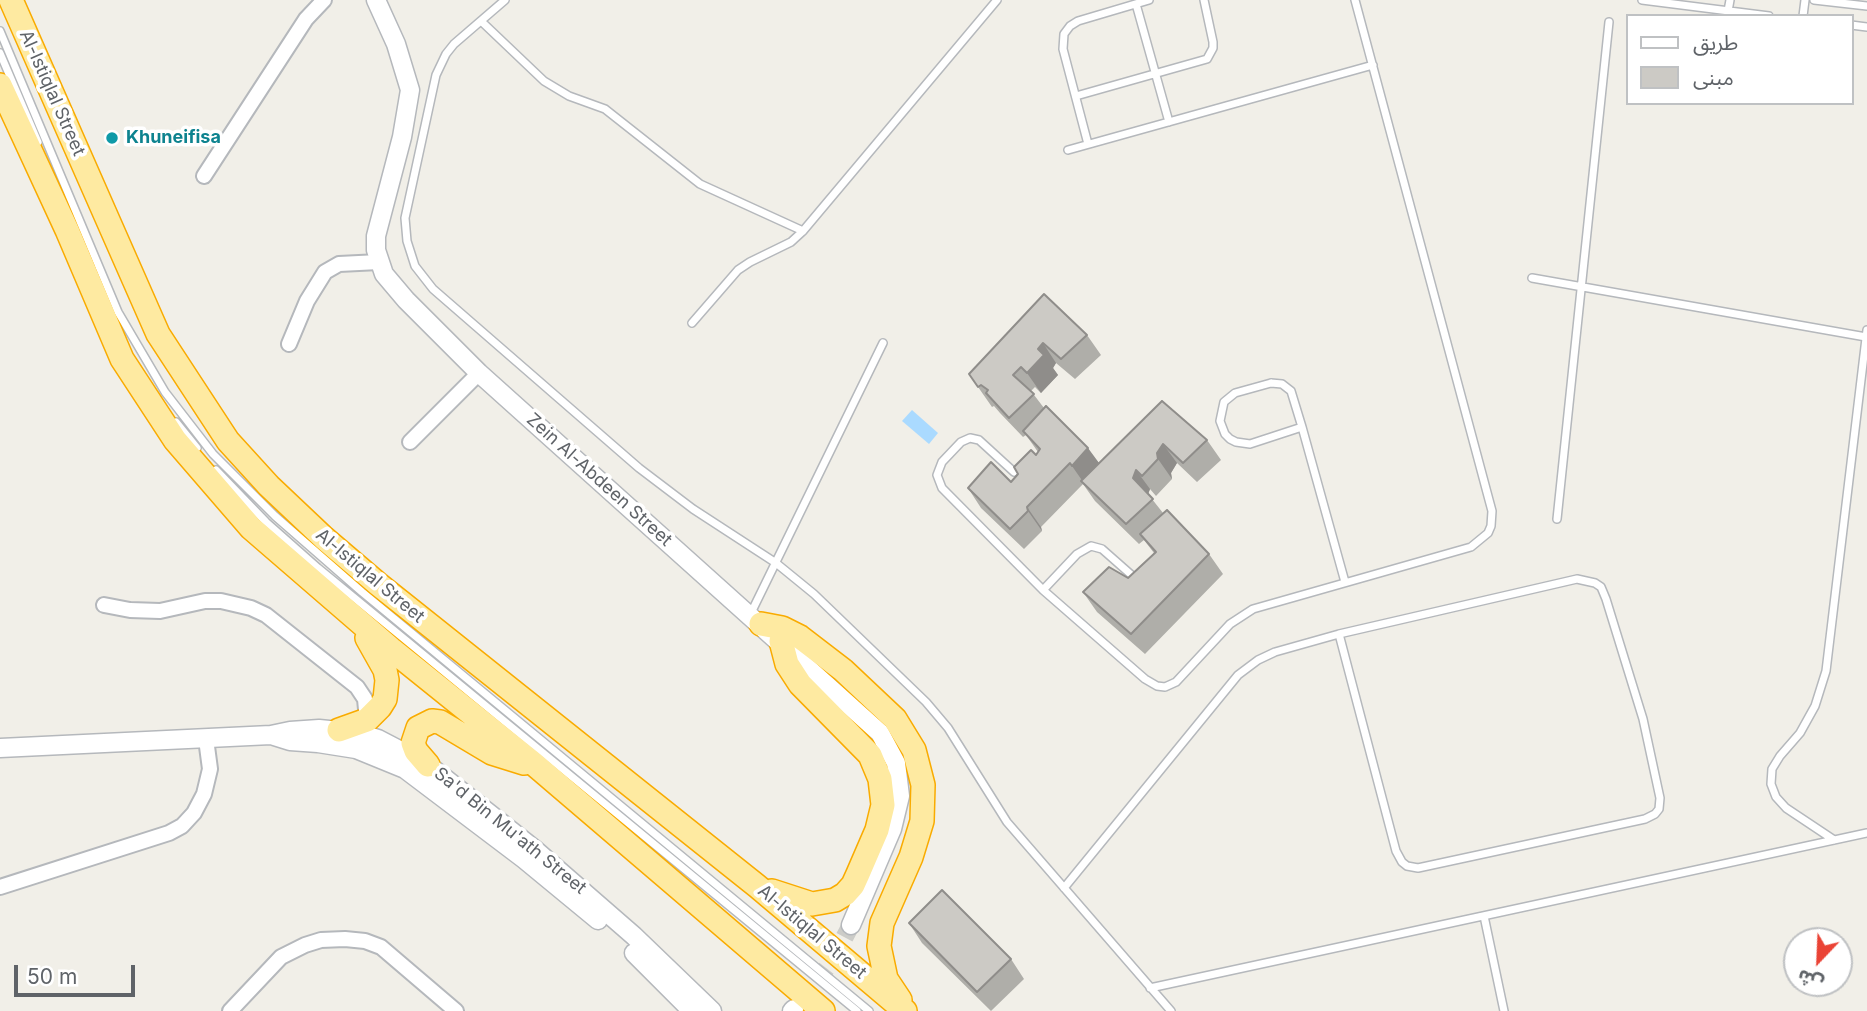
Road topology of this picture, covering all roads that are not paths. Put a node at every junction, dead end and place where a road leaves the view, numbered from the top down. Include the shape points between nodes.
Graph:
1 (11, 0) edge
2 (324, 0) edge
3 (376, 0) edge
4 (505, 0) edge
5 (997, 0) edge
6 (1149, 0) edge
7 (1204, 0) edge
8 (1355, 0) edge
9 (1642, 0) edge
10 (1730, 0) edge
11 (1814, 0) edge
12 (1136, 4) junction
13 (1867, 6) edge
14 (1728, 11) junction
15 (1753, 14) edge
16 (481, 21) junction
17 (1609, 22) dead end
18 (0, 31) edge
19 (0, 52) edge
20 (1373, 65) junction
21 (1156, 74) junction
22 (0, 85) edge
23 (1076, 96) junction
24 (1169, 122) junction
25 (1088, 144) junction
26 (1068, 150) dead end
27 (204, 176) dead end
28 (803, 231) junction
29 (379, 261) junction
30 (1532, 278) dead end
31 (1582, 285) junction
32 (692, 323) dead end
33 (1867, 330) edge
34 (1866, 337) edge
35 (883, 343) dead end
36 (289, 344) dead end
37 (126, 345) dead end
38 (480, 373) junction
39 (150, 386) dead end
40 (163, 404) dead end
41 (170, 414) dead end
42 (1302, 428) junction
43 (410, 442) dead end
44 (1014, 472) edge
45 (1557, 519) dead end
46 (776, 563) junction
47 (1139, 582) edge
48 (1345, 582) junction
49 (1042, 590) junction
50 (104, 605) dead end
51 (354, 617) junction
52 (756, 620) junction
53 (1339, 634) junction
54 (780, 641) junction
55 (387, 680) junction
56 (357, 687) junction
57 (367, 720) junction
58 (339, 730) junction
59 (271, 735) junction
60 (206, 739) junction
61 (0, 748) edge
62 (534, 764) junction
63 (428, 765) junction
64 (1867, 833) edge
65 (1834, 840) junction
66 (757, 886) junction
67 (0, 887) edge
68 (1064, 888) junction
69 (595, 910) junction
70 (1483, 916) junction
71 (851, 925) tunnel mouth
72 (1150, 988) junction
73 (230, 1011) edge
74 (456, 1011) edge
75 (692, 1011) edge
76 (712, 1011) edge
77 (823, 1011) edge
78 (857, 1011) edge
79 (869, 1011) edge
80 (906, 1011) edge
81 (1171, 1011) edge
82 (1504, 1011) edge

1 - 66 highway, Al-Istiqlal Street via 158,334 228,441 278,495 378,584
2 - 27 street via 306,19
3 - 29 street via 410,90 376,236
4 - 16 lane
5 - 28 lane
6 - 12 lane
7 - 21 lane via 1213,42 1211,54 1203,62
8 - 20 lane
9 - 14 lane
10 - 14 lane
11 - 13 lane
12 - 21 lane
12 - 23 lane via 1078,21 1066,30 1062,44
14 - 15 lane
16 - 28 lane via 544,81 606,109 700,184
16 - 46 lane via 446,54 436,75 405,218 415,266 433,289 639,468
17 - 31 lane
18 - 79 lane via 118,312 165,392 213,454 362,592
19 - 37 lane
20 - 24 lane
20 - 48 lane via 1492,518 1483,539 1471,547
21 - 23 lane
21 - 24 lane
22 - 51 highway via 122,359 146,400 251,528
23 - 25 lane
24 - 25 lane
25 - 26 lane
28 - 32 lane via 738,270
29 - 36 street via 339,264 325,272
29 - 38 street, Zein Al-Abdeen Street via 398,291
30 - 31 lane
31 - 34 lane
31 - 45 lane
33 - 34 lane
34 - 65 lane via 1826,671 1815,706 1776,762 1771,783 1786,808
35 - 46 lane
38 - 43 street
38 - 52 street, Zein Al-Abdeen Street
39 - 40 lane
41 - 78 lane via 219,473 292,545
42 - 42 lane via 1291,391 1277,383 1229,397 1221,408 1225,434 1243,444
42 - 48 lane
44 - 49 lane via 979,440 970,438 942,462 937,475 942,488
46 - 52 lane
46 - 68 lane via 814,594 937,715 1007,822
47 - 49 lane via 1101,548 1091,546 1081,550
48 - 49 lane via 1252,610 1230,624 1176,682 1165,687 1151,684
50 - 56 street via 160,611 205,601 236,603 266,615
51 - 55 highway via 381,661
51 - 62 highway
52 - 54 street, Zein Al-Abdeen Street
52 - 80 highway via 791,632 843,670 895,719 914,750 923,785 922,821 882,923 879,946 886,979
53 - 53 lane via 1396,850 1407,866 1418,868 1645,820 1659,809 1653,758 1633,680 1604,593 1595,583 1577,579
53 - 68 lane via 1275,652 1238,675
54 - 66 highway via 800,684 870,755 880,779 883,805 859,874 835,900 812,905
54 - 71 street, Zein Al-Abdeen Street via 880,733 896,763 897,813
55 - 56 street
55 - 57 highway via 385,698
56 - 57 street via 365,699
57 - 58 highway
58 - 59 street, Sa'd Bin Mu'ath Street
58 - 63 street, Sa'd Bin Mu'ath Street via 378,738
59 - 60 street, Sa'd Bin Mu'ath Street
59 - 69 street, Sa'd Bin Mu'ath Street via 356,749 405,769
60 - 61 street, Sa'd Bin Mu'ath Street
60 - 67 street via 210,769 204,794 182,826
62 - 63 highway via 492,753 432,721 418,728 413,743
62 - 77 highway
63 - 69 street, Sa'd Bin Mu'ath Street via 534,849
64 - 65 lane
65 - 70 lane
66 - 80 highway, Al-Istiqlal Street
68 - 72 lane
69 - 75 street, Sa'd Bin Mu'ath Street
69 - 76 street, Sa'd Bin Mu'ath Street
70 - 72 lane
70 - 82 lane
72 - 81 lane
73 - 74 street via 281,957 313,943 345,939 381,947

